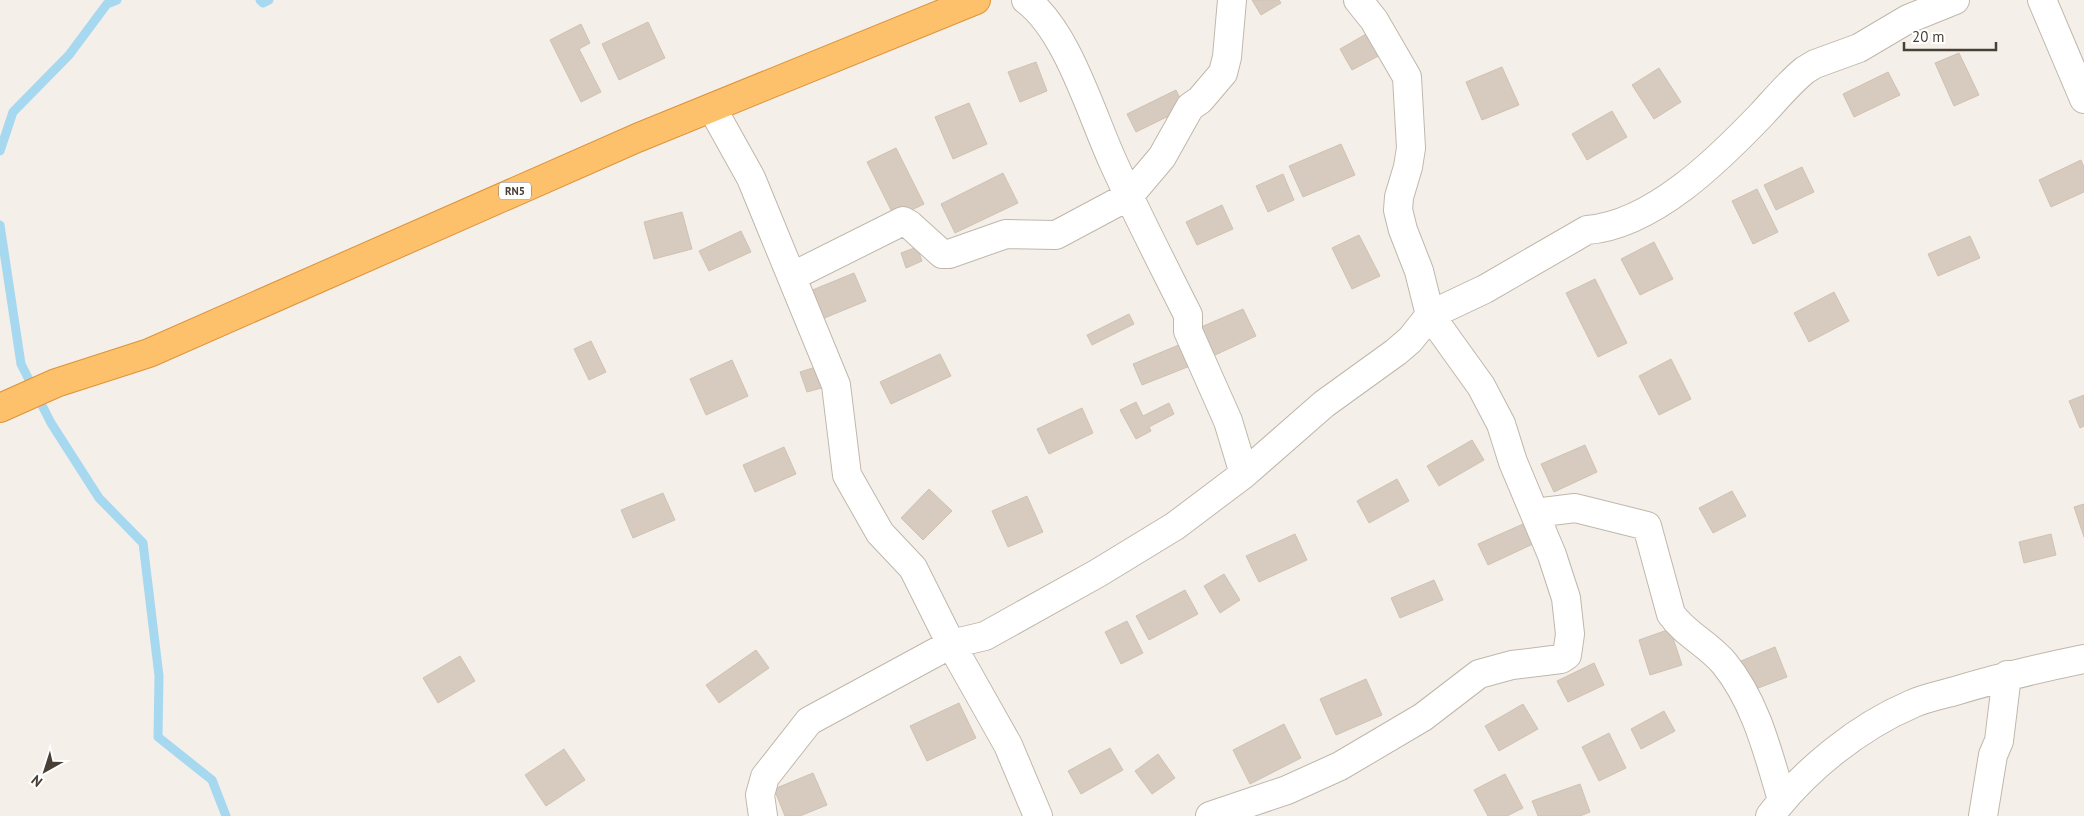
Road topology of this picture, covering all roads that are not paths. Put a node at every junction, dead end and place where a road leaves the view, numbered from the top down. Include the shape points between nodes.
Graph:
1 (976, 0) edge
2 (1026, 0) edge
3 (1232, 0) edge
4 (1358, 0) edge
5 (1954, 0) edge
6 (2042, 0) edge
7 (2084, 99) edge
8 (712, 108) junction
9 (1129, 196) junction
10 (793, 276) junction
11 (1430, 315) junction
12 (7, 404) edge
13 (1244, 474) junction
14 (1535, 513) junction
15 (951, 644) junction
16 (2084, 659) edge
17 (2007, 675) junction
18 (1776, 808) edge
19 (763, 816) edge
20 (1038, 816) edge
21 (1210, 816) edge
22 (1983, 816) edge

1 - 8 highway, RN5
2 - 9 street via 1045,18 1071,63
3 - 9 street via 1227,57 1222,73 1190,107 1162,157
4 - 11 street via 1374,20 1407,77 1411,148 1398,210
5 - 11 street via 1908,19 1859,48 1805,70 1728,150 1647,212 1587,230 1485,289
6 - 7 street
8 - 10 street via 751,178
8 - 12 highway, RN5 via 528,185 149,354 56,383
9 - 10 street via 1056,235 1006,234 949,254 942,254 903,221
9 - 13 street via 1188,314 1188,331 1228,421
10 - 15 street via 836,385 848,475 880,533 913,568
11 - 13 street via 1396,352 1324,404
11 - 14 street via 1481,386 1497,416
13 - 15 street via 1175,526 1090,577 985,636
14 - 18 street via 1575,508 1647,526 1671,614 1708,646 1732,673 1762,730
14 - 21 street via 1566,598 1570,634 1567,655 1561,659 1512,665 1479,674 1423,717 1340,766 1287,790
15 - 19 street via 809,721 765,776 760,794
15 - 20 street via 1008,745
16 - 17 street
17 - 18 street via 1912,704 1868,729 1841,748
17 - 22 street via 1999,741 1993,755

